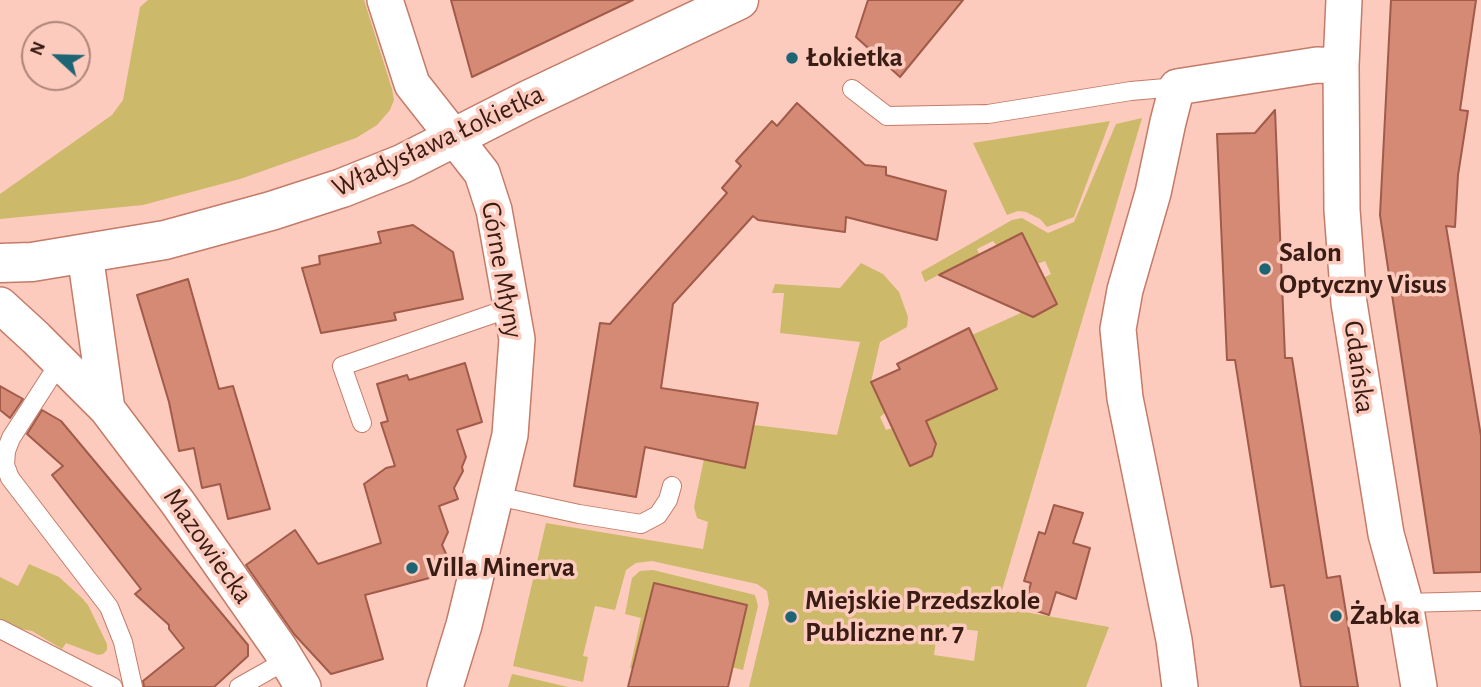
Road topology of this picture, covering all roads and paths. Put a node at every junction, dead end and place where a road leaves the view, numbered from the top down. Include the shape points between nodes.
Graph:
1 (385, 0) edge
2 (739, 0) edge
3 (1344, 0) edge
4 (1340, 66) junction
5 (1177, 87) junction
6 (852, 89) dead end
7 (457, 138) junction
8 (86, 254) junction
9 (0, 263) edge
10 (0, 305) edge
11 (513, 307) junction
12 (60, 362) junction
13 (107, 409) junction
14 (362, 423) dead end
15 (6, 451) junction
16 (0, 468) edge
17 (672, 486) dead end
18 (497, 496) junction
19 (1481, 601) edge
20 (1405, 603) junction
21 (0, 629) edge
22 (295, 674) edge
23 (113, 687) edge
24 (133, 687) edge
25 (239, 687) edge
26 (445, 687) edge
27 (1180, 687) edge
28 (1419, 687) edge

1 - 7 street, Górne Młyny via 412,84
2 - 7 street, Władysława Łokietka
3 - 4 street, Gdańska
4 - 5 street via 1317,65
4 - 20 street, Gdańska via 1349,303 1386,534
5 - 6 lane via 988,114 887,116
5 - 27 street via 1118,330 1125,398
7 - 8 street, Władysława Łokietka via 342,188 271,211 165,240
7 - 11 street, Górne Młyny via 482,173
8 - 9 street, Władysława Łokietka
8 - 13 street, Mazowiecka
10 - 12 street, Mazowiecka
11 - 14 lane via 342,366
11 - 18 street, Górne Młyny via 517,339 510,435
12 - 13 street, Mazowiecka
12 - 15 lane
13 - 22 street, Mazowiecka via 178,503
15 - 16 lane
15 - 24 lane via 10,478 109,607
17 - 18 lane via 658,515 641,524
18 - 26 street, Górne Młyny
19 - 20 lane
20 - 28 street, Gdańska
21 - 23 lane
22 - 25 lane

